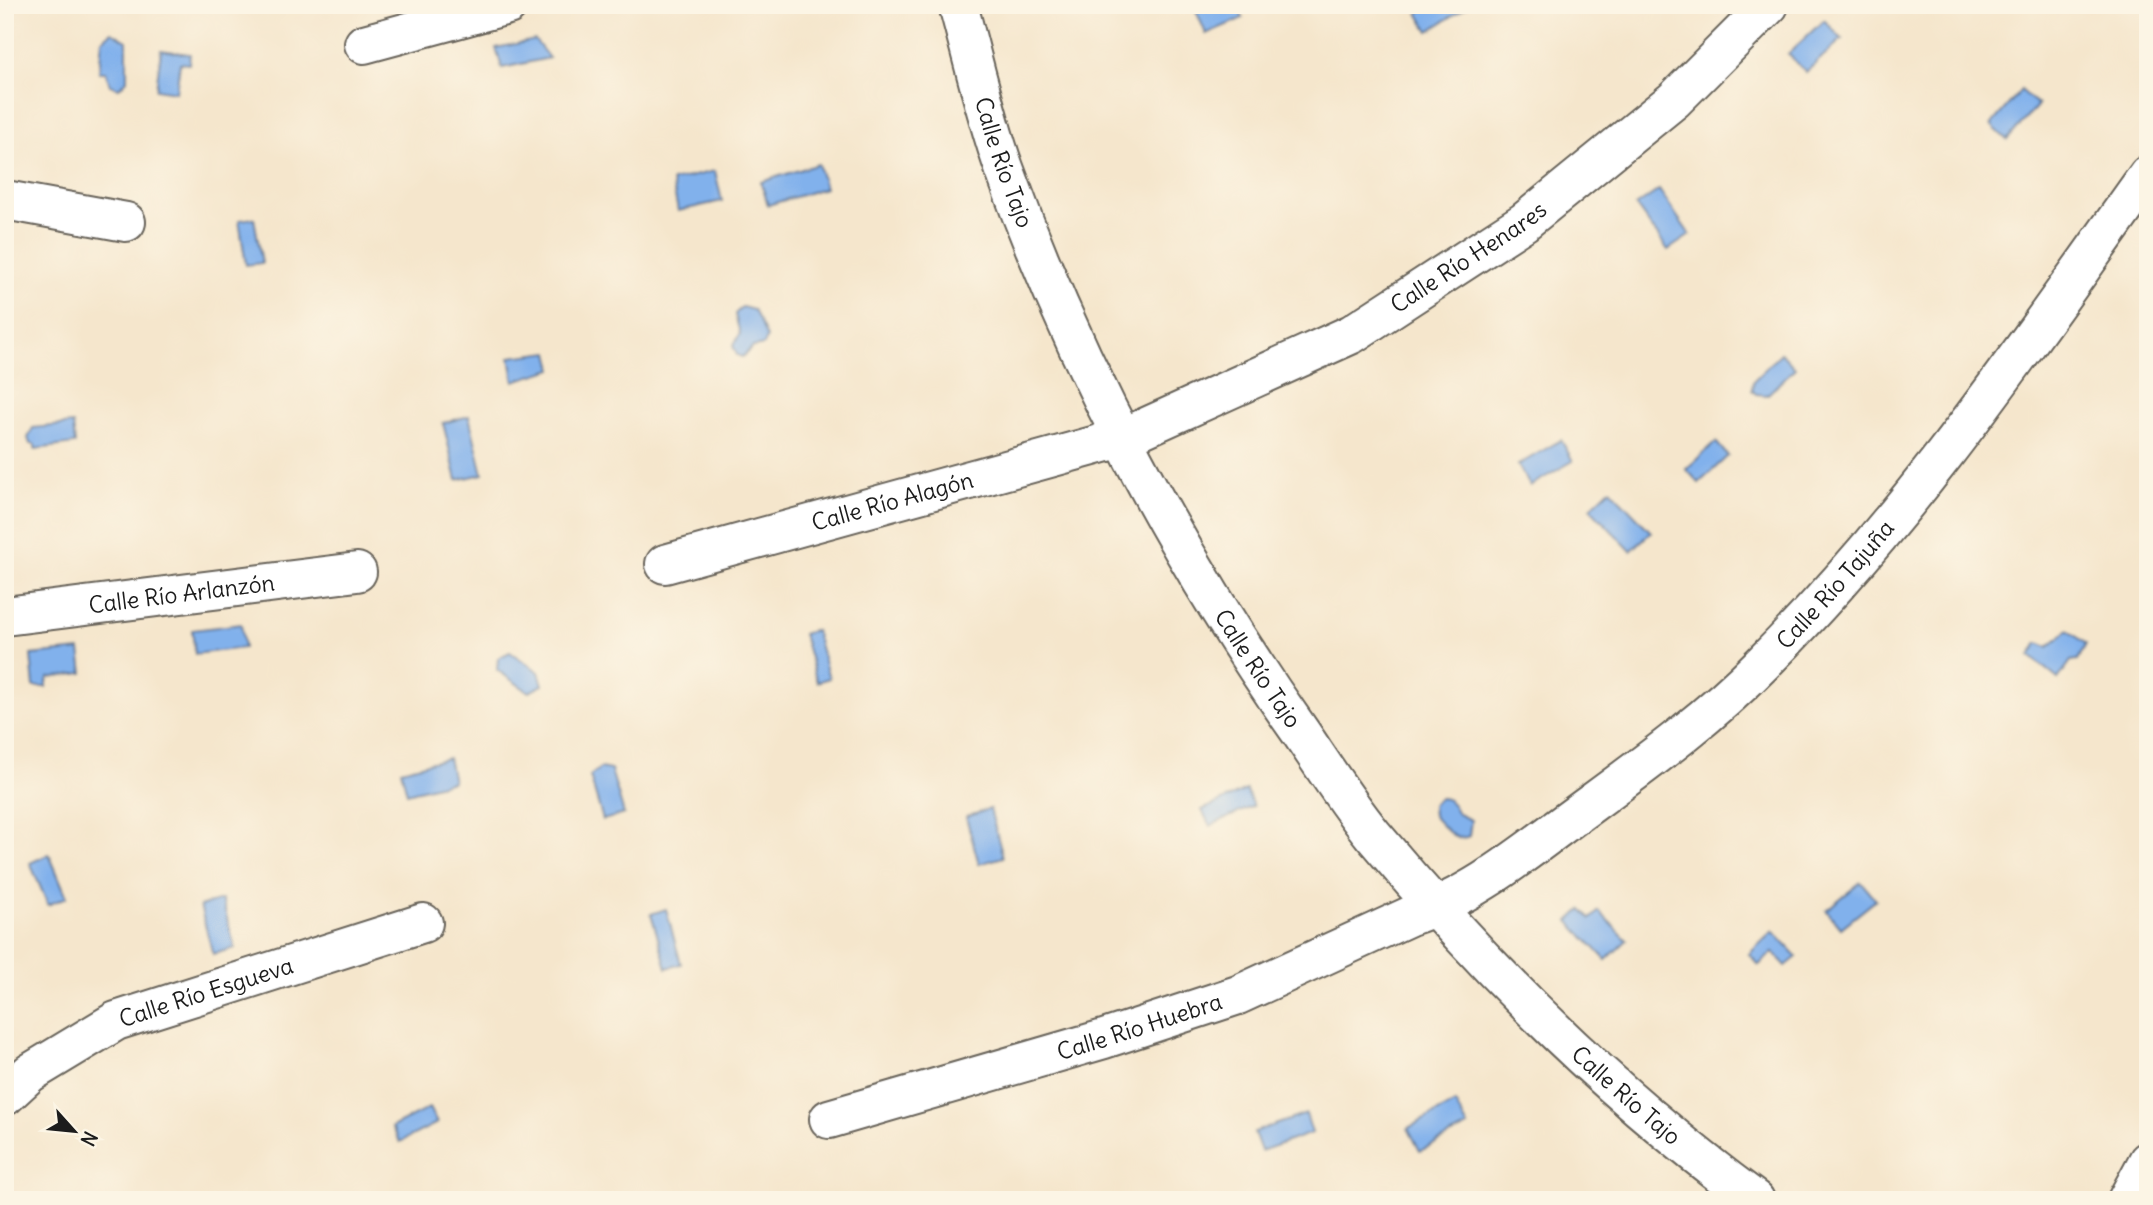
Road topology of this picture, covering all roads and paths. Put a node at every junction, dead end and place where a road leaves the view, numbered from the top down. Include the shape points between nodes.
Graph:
1 (508, 5) edge
2 (958, 5) edge
3 (1769, 5) edge
4 (364, 44) dead end
5 (2148, 175) edge
6 (5, 200) edge
7 (126, 222) dead end
8 (1122, 438) junction
9 (665, 564) dead end
10 (358, 572) dead end
11 (5, 616) edge
12 (1439, 908) junction
13 (423, 923) dead end
14 (5, 1096) edge
15 (829, 1119) dead end
16 (2148, 1161) edge
17 (1755, 1200) edge
18 (2127, 1200) edge

1 - 4 street
2 - 8 street, Calle Río Tajo via 1004,167 1088,370
3 - 8 street, Calle Río Henares via 1674,100 1524,222 1352,334
5 - 12 street, Calle Río Tajuña via 1995,388 1875,544 1762,665 1671,745 1502,869
6 - 7 street
8 - 9 street, Calle Río Alagón
8 - 12 street, Calle Río Tajo via 1260,676 1371,833
10 - 11 street, Calle Río Arlanzón
12 - 15 street, Calle Río Huebra via 1410,916 1238,995 1104,1040
12 - 17 street, Calle Río Tajo via 1522,998 1618,1091
13 - 14 street, Calle Río Esgueva via 116,1021 30,1073
16 - 18 street

